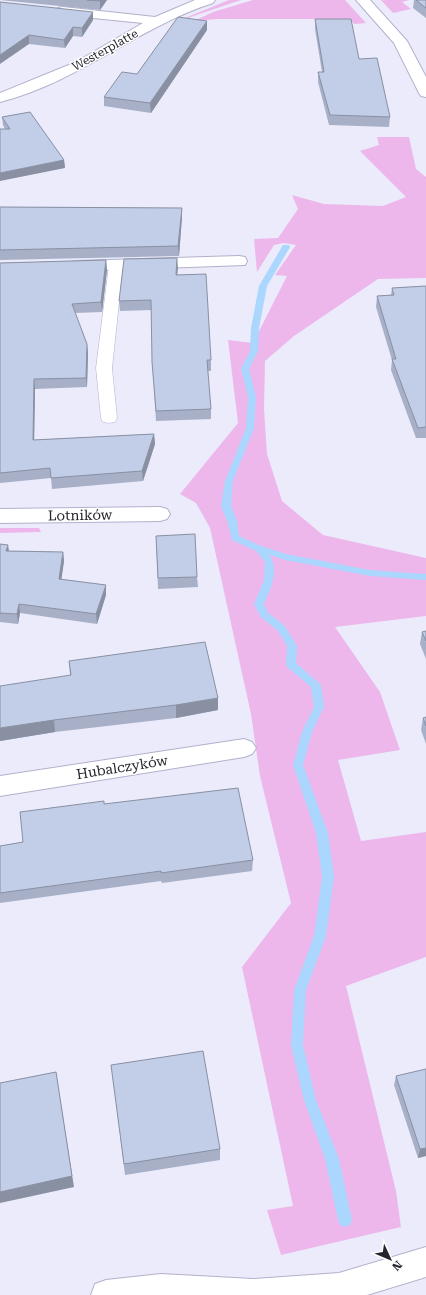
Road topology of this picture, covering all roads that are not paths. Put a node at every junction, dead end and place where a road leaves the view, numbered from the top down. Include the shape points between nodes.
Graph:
1 (363, 0) edge
2 (203, 1) edge
3 (53, 10) edge
4 (156, 21) junction
5 (425, 88) edge
6 (0, 98) edge
7 (239, 261) dead end
8 (116, 265) junction
9 (61, 266) edge
10 (110, 418) dead end
11 (160, 514) dead end
12 (0, 516) edge
13 (244, 748) dead end
14 (0, 786) edge
15 (426, 1262) edge
16 (106, 1295) edge

1 - 5 street via 400,41
2 - 4 street, Westerplatte
3 - 4 street
4 - 6 street, Westerplatte via 90,60
7 - 8 street
8 - 9 street
8 - 10 lane via 104,368
11 - 12 street, Lotników
13 - 14 street, Hubalczyków
15 - 16 street via 339,1288 253,1294 162,1289

